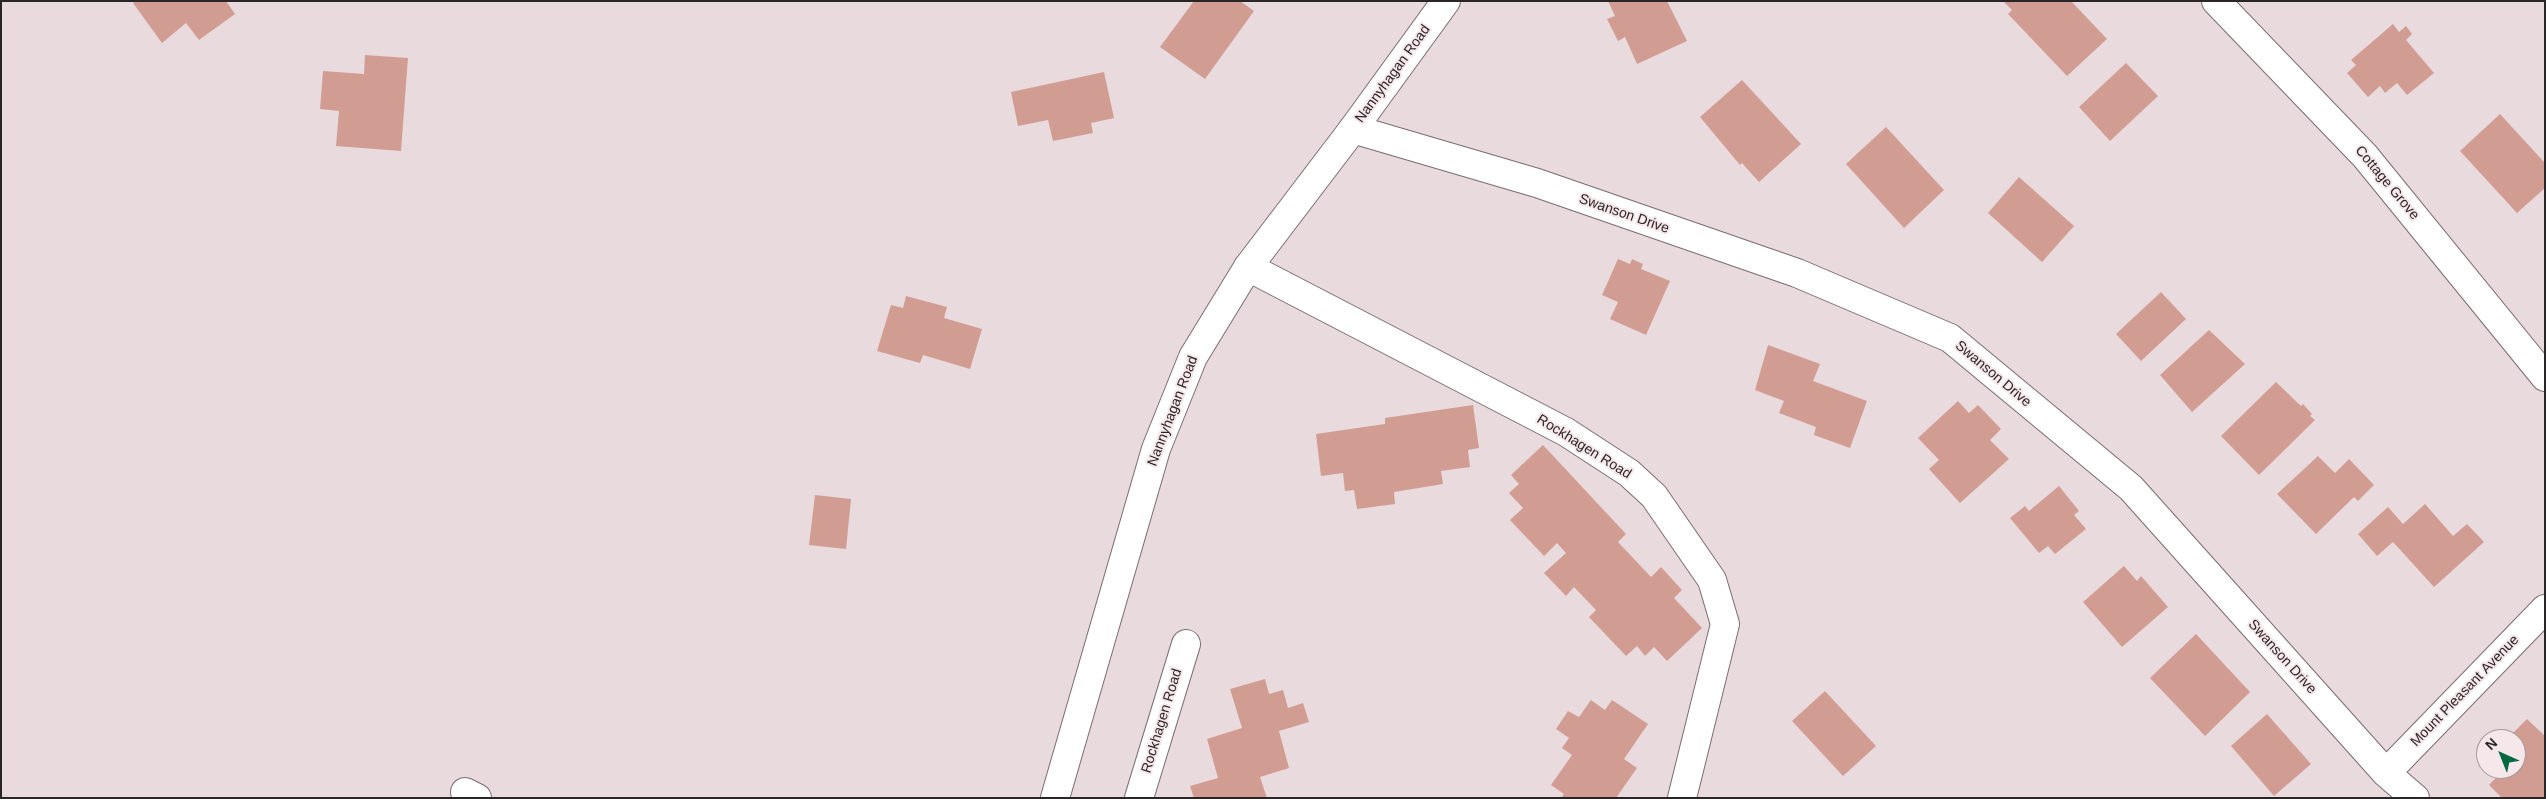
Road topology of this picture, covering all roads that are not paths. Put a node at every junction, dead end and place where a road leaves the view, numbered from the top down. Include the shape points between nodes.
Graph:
1 (1446, 1) edge
2 (2216, 1) edge
3 (1353, 130) junction
4 (1248, 267) junction
5 (2545, 377) edge
6 (2545, 609) edge
7 (1186, 644) dead end
8 (2386, 773) junction
9 (1055, 798) edge
10 (1139, 798) edge
11 (1682, 798) edge
12 (2415, 798) edge

1 - 3 street, Nannyhagan Road
2 - 5 street, Cottage Grove via 2365,156
3 - 4 street, Nannyhagan Road
3 - 8 street, Swanson Drive via 1536,183 1779,267 1950,338 2131,488
4 - 9 street, Nannyhagan Road via 1193,357 1156,449
4 - 11 street, Rockhagen Road via 1566,432 1628,472 1654,496 1712,580 1725,624
6 - 8 street, Mount Pleasant Avenue
7 - 10 street, Rockhagen Road
8 - 12 street, Swanson Drive

